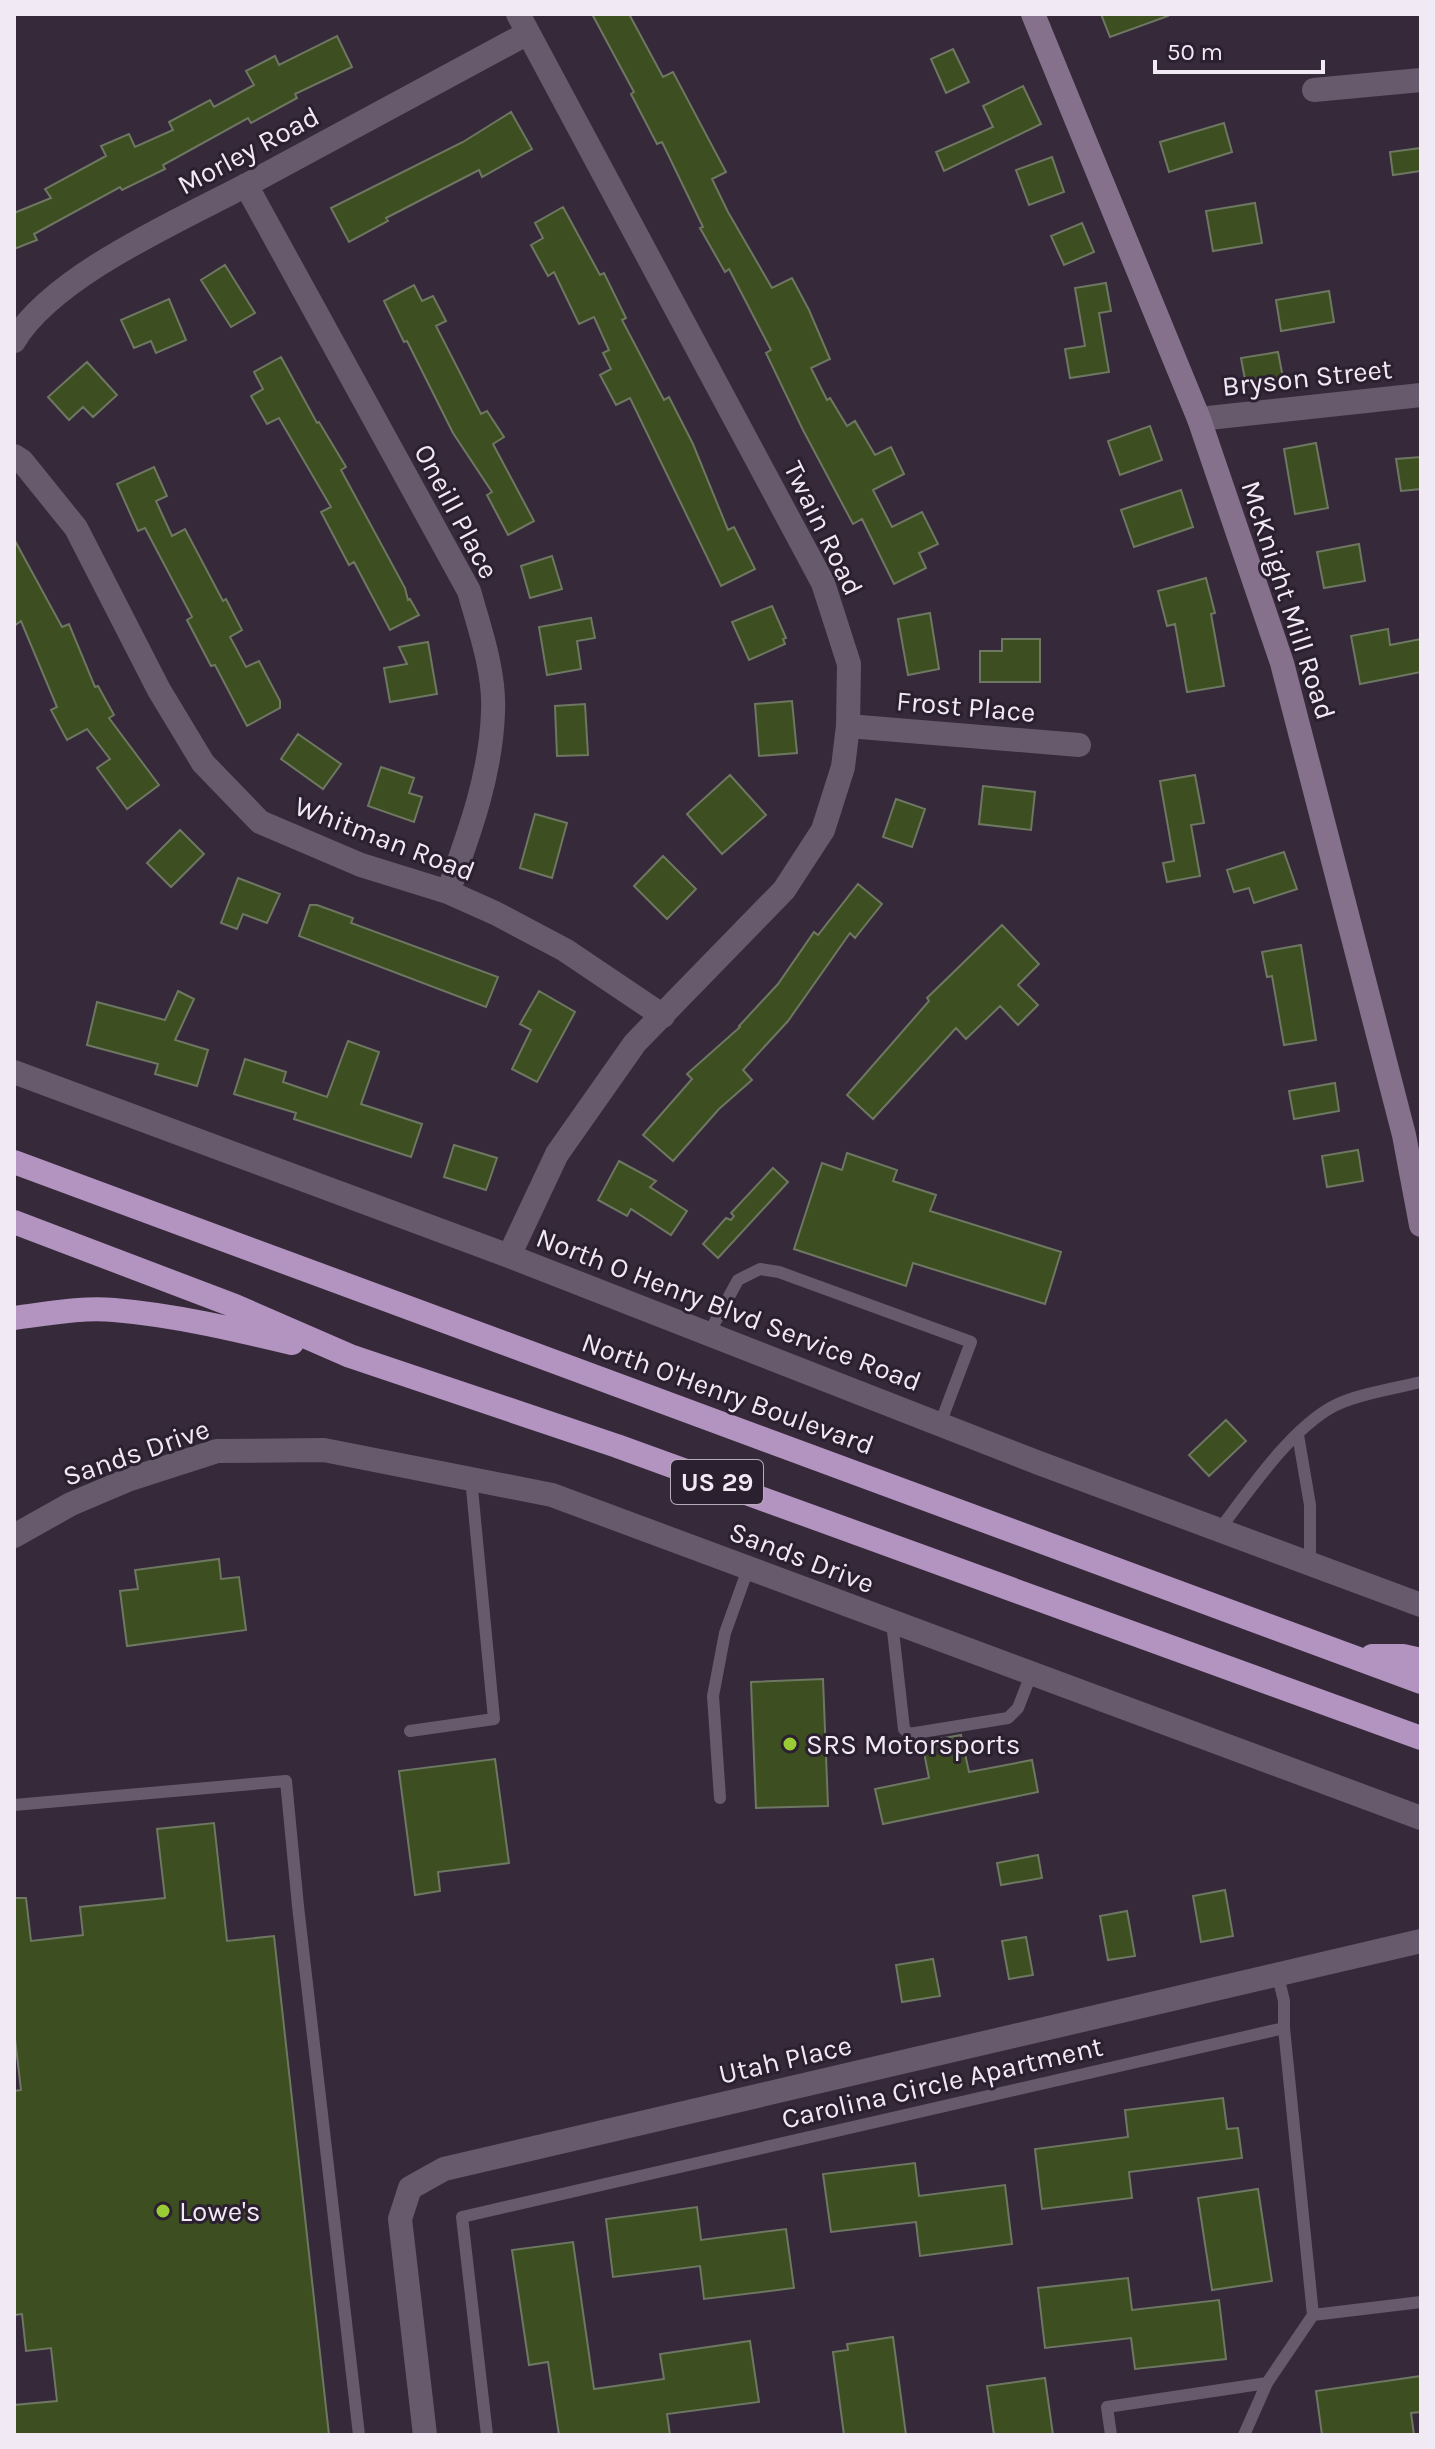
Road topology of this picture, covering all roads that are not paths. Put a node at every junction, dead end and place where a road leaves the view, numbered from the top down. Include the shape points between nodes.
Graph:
1 (1033, 14) edge
2 (523, 24) edge
3 (1421, 80) edge
4 (1314, 90) dead end
5 (246, 185) junction
6 (14, 341) edge
7 (1421, 395) edge
8 (1199, 419) junction
9 (14, 456) edge
10 (848, 726) junction
11 (1079, 745) dead end
12 (448, 892) junction
13 (663, 1016) junction
14 (14, 1072) edge
15 (1412, 1133) edge
16 (14, 1162) edge
17 (14, 1222) edge
18 (1421, 1225) edge
19 (509, 1256) junction
20 (14, 1318) edge
21 (709, 1333) junction
22 (350, 1356) junction
23 (1421, 1382) edge
24 (940, 1424) junction
25 (1298, 1435) junction
26 (471, 1478) junction
27 (1219, 1530) junction
28 (14, 1536) edge
29 (1310, 1564) junction
30 (748, 1569) junction
31 (1421, 1605) edge
32 (892, 1622) junction
33 (1356, 1656) junction
34 (1421, 1660) edge
35 (1032, 1672) junction
36 (1421, 1682) edge
37 (410, 1731) dead end
38 (1421, 1738) edge
39 (720, 1798) dead end
40 (14, 1805) edge
41 (1421, 1818) edge
42 (1421, 1941) edge
43 (1278, 1976) junction
44 (1284, 2028) junction
45 (1421, 2302) edge
46 (1313, 2315) junction
47 (1267, 2383) junction
48 (359, 2435) edge
49 (425, 2435) edge
50 (487, 2435) edge
51 (1111, 2435) edge
52 (1244, 2435) edge

1 - 8 street, McKnight Mill Road
2 - 5 street, Morley Road
2 - 10 street, Twain Road via 823,583 849,664
3 - 4 street
5 - 6 street, Morley Road via 69,283
5 - 12 street, Oneill Place via 469,591 485,646 494,710 486,775
7 - 8 street, Bryson Street
8 - 15 street, McKnight Mill Road via 1282,663
9 - 12 street, Whitman Road via 76,528 159,690 203,763 260,822 361,865
10 - 11 street, Frost Place
10 - 13 street, Twain Road via 843,767 823,830 784,890
12 - 13 street, Whitman Road via 565,950
13 - 19 street, Twain Road via 635,1043 557,1154
14 - 19 street, North O Henry Blvd Service Road
15 - 18 street, McKnight Mill Road
16 - 33 highway, North O'Henry Boulevard / US 29
17 - 22 highway, US 29
19 - 21 street, North O Henry Blvd Service Road
20 - 22 highway via 112,1310 213,1325
21 - 24 street, North O Henry Blvd Service Road
21 - 24 lane via 738,1280 760,1269 971,1342
22 - 38 highway, US 29 via 617,1446
23 - 25 lane via 1334,1405
24 - 27 street, North O Henry Blvd Service Road
25 - 27 lane
25 - 29 lane via 1310,1505
26 - 28 street, Sands Drive via 324,1450 217,1451 130,1479
26 - 30 street, Sands Drive via 552,1495
26 - 37 lane via 494,1719
27 - 29 street, North O Henry Blvd Service Road
29 - 31 street, North O Henry Blvd Service Road
30 - 32 street, Sands Drive
30 - 39 lane via 725,1633 713,1696
32 - 35 street, Sands Drive
32 - 35 lane via 904,1729 909,1734 1008,1718 1018,1708
33 - 34 highway
33 - 36 highway, North O'Henry Boulevard / US 29
35 - 41 street, Sands Drive
40 - 48 lane via 286,1781
42 - 43 street, Utah Place
43 - 44 lane
43 - 49 street, Utah Place via 444,2169 410,2188 400,2219
44 - 46 lane
44 - 50 lane, Carolina Circle Apartment via 462,2217
45 - 46 lane
46 - 47 lane
47 - 51 lane via 1107,2407
47 - 52 lane

